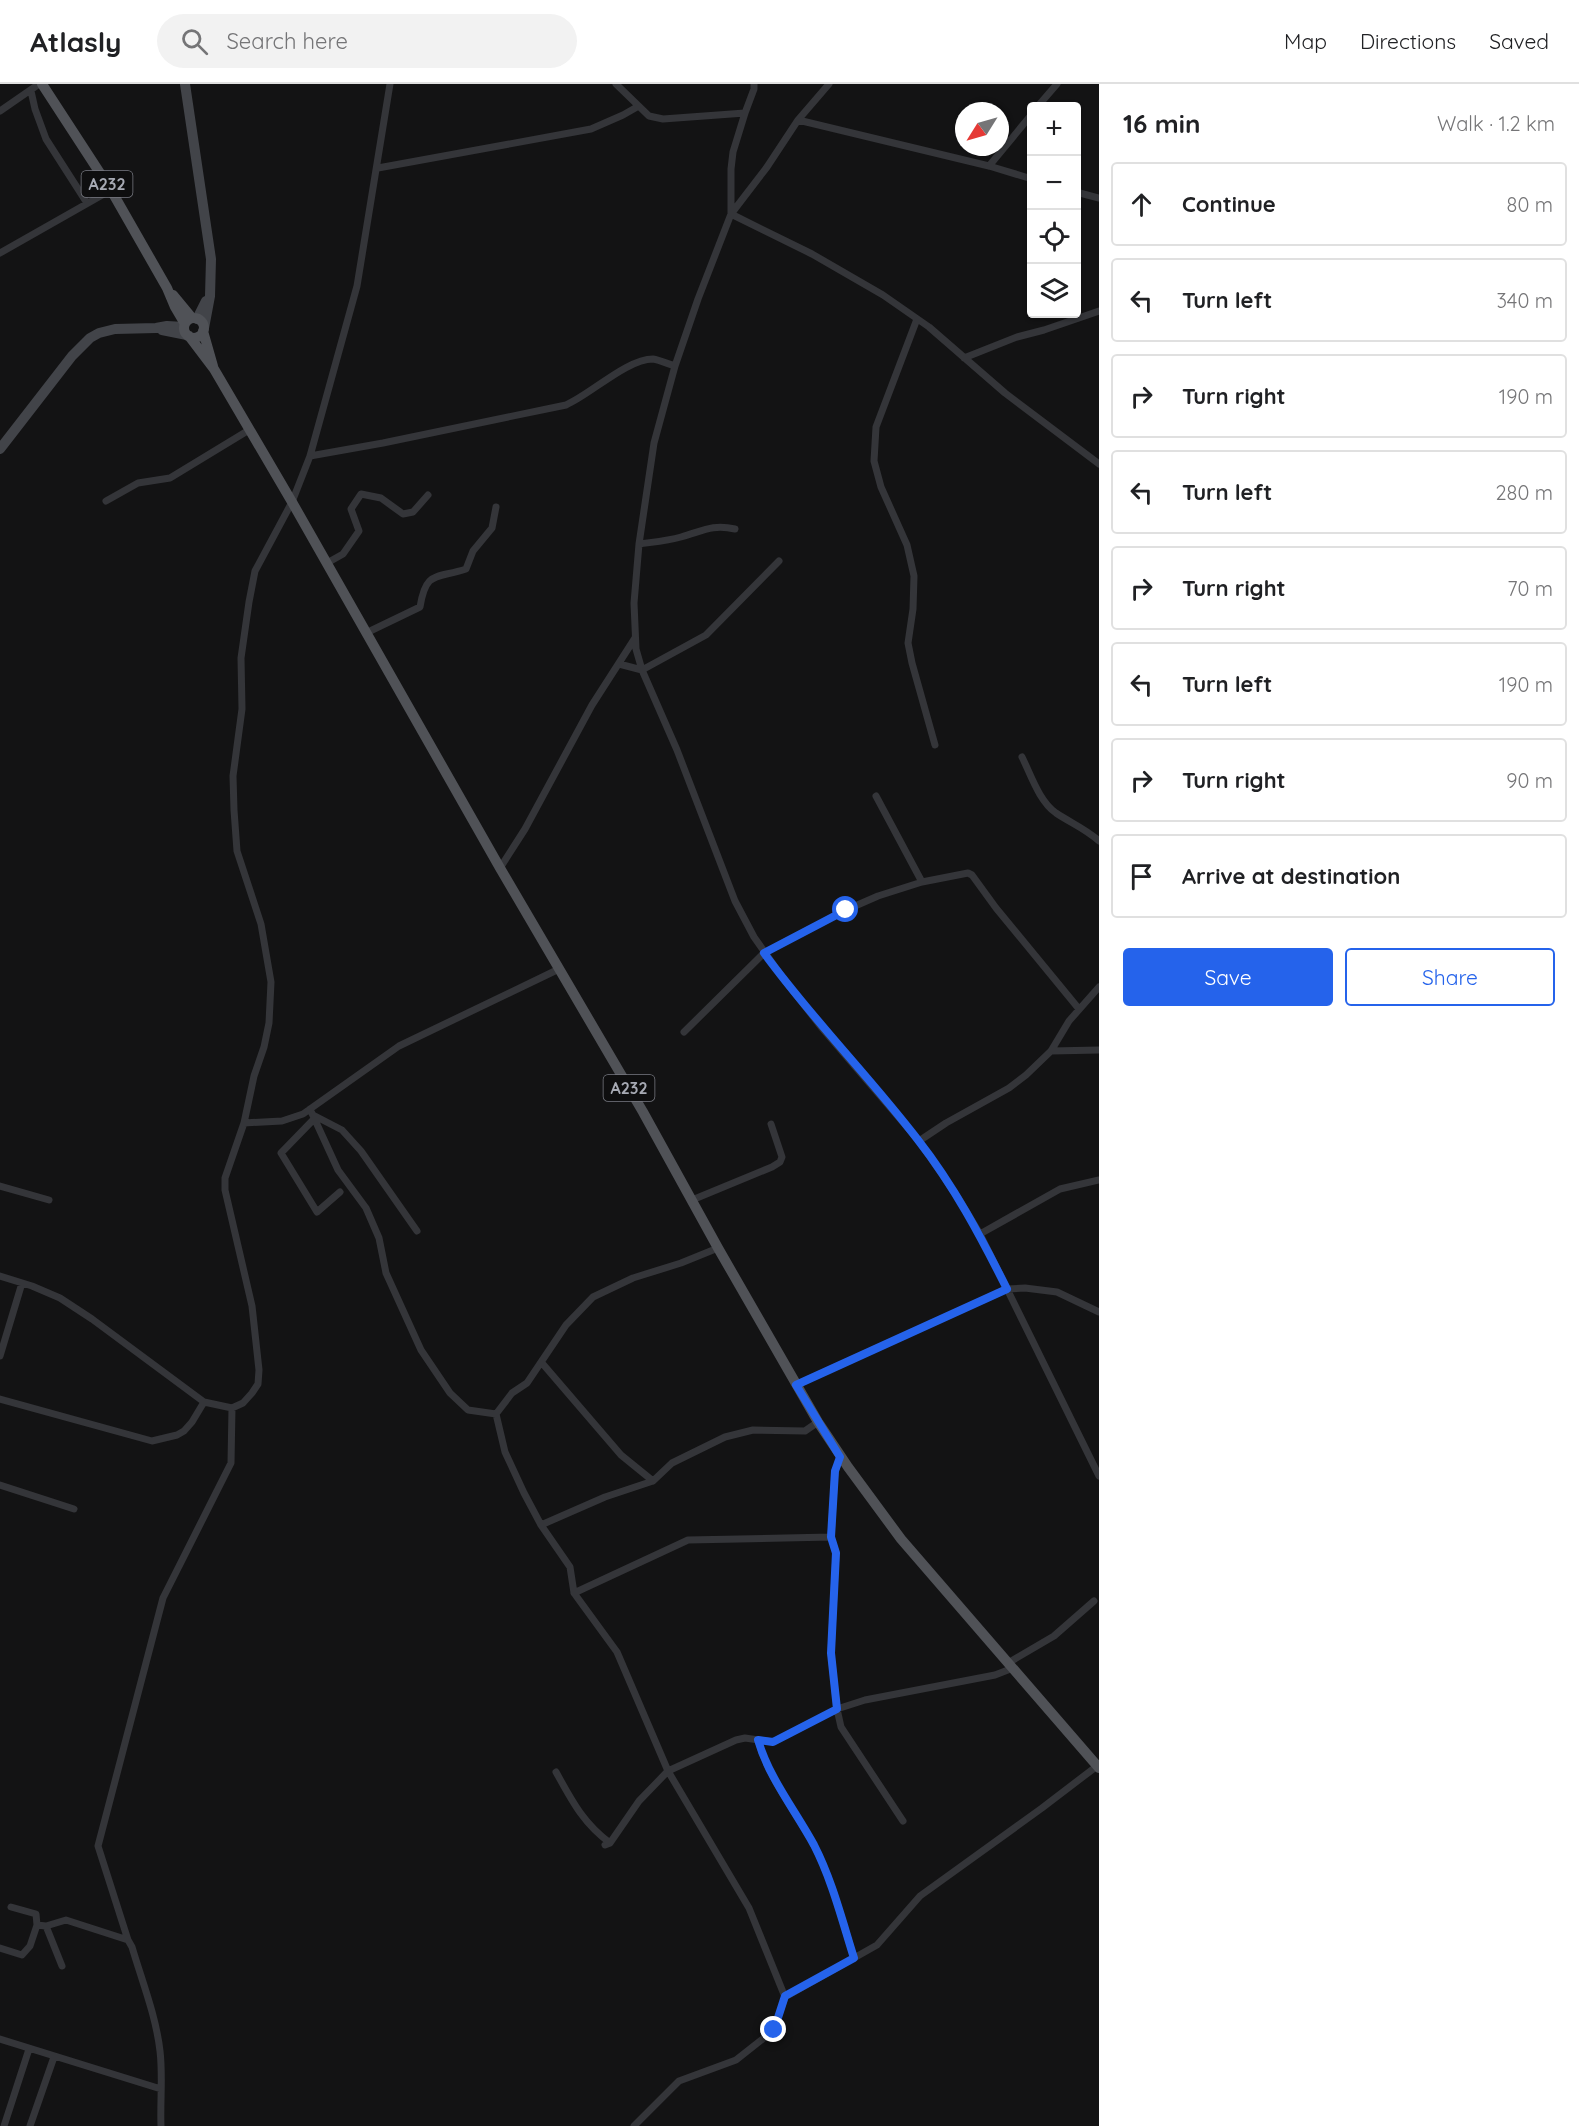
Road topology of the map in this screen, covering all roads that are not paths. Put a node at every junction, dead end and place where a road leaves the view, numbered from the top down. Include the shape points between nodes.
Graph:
1 (41, 84) edge
2 (185, 84) edge
3 (390, 84) edge
4 (616, 84) edge
5 (754, 84) edge
6 (829, 84) edge
7 (1057, 84) edge
8 (31, 91) junction
9 (1041, 102) edge
10 (637, 107) junction
11 (0, 111) edge
12 (745, 113) junction
13 (798, 120) junction
14 (1027, 120) edge
15 (989, 166) junction
16 (378, 168) junction
17 (1027, 177) edge
18 (111, 190) junction
19 (1081, 193) edge
20 (1099, 198) edge
21 (87, 203) junction
22 (732, 214) junction
23 (0, 253) edge
24 (1099, 311) edge
25 (917, 319) junction
26 (193, 327) junction
27 (964, 358) junction
28 (675, 366) junction
29 (249, 430) junction
30 (0, 449) edge
31 (310, 456) junction
32 (1099, 464) edge
33 (428, 495) dead end
34 (106, 501) dead end
35 (292, 502) junction
36 (496, 507) dead end
37 (735, 529) dead end
38 (639, 544) junction
39 (779, 561) dead end
40 (327, 563) junction
41 (366, 633) junction
42 (635, 638) junction
43 (619, 664) junction
44 (642, 670) junction
45 (935, 745) dead end
46 (1022, 757) dead end
47 (876, 796) dead end
48 (1099, 842) edge
49 (500, 868) junction
50 (921, 882) junction
51 (764, 953) junction
52 (560, 969) junction
53 (1099, 987) edge
54 (1079, 1010) junction
55 (684, 1032) dead end
56 (1099, 1050) edge
57 (1052, 1051) junction
58 (312, 1114) junction
59 (244, 1123) junction
60 (771, 1124) dead end
61 (919, 1141) junction
62 (1099, 1180) edge
63 (0, 1186) edge
64 (339, 1192) dead end
65 (49, 1200) dead end
66 (692, 1200) junction
67 (417, 1230) dead end
68 (980, 1234) junction
69 (718, 1248) junction
70 (0, 1276) edge
71 (22, 1283) junction
72 (1007, 1289) junction
73 (1099, 1312) edge
74 (0, 1356) edge
75 (542, 1363) junction
76 (796, 1385) junction
77 (0, 1399) edge
78 (204, 1402) junction
79 (232, 1408) junction
80 (496, 1414) junction
81 (818, 1422) junction
82 (840, 1457) junction
83 (1099, 1476) edge
84 (652, 1481) junction
85 (0, 1485) edge
86 (74, 1509) dead end
87 (541, 1526) junction
88 (831, 1537) junction
89 (574, 1593) junction
90 (1094, 1601) dead end
91 (1011, 1666) junction
92 (837, 1709) junction
93 (758, 1740) junction
94 (1098, 1767) edge
95 (668, 1771) junction
96 (556, 1772) dead end
97 (903, 1821) dead end
98 (11, 1906) dead end
99 (37, 1925) junction
100 (46, 1926) junction
101 (128, 1940) junction
102 (0, 1948) edge
103 (854, 1958) junction
104 (62, 1966) dead end
105 (785, 1996) junction
106 (0, 2039) edge
107 (29, 2049) junction
108 (54, 2057) junction
109 (161, 2089) junction
110 (4, 2126) edge
111 (30, 2126) edge
112 (161, 2126) edge
113 (634, 2126) edge

1 - 8 street
1 - 18 main road, A232
2 - 26 main road via 211,259 210,296
3 - 16 street
4 - 10 street
5 - 12 street
6 - 13 street
7 - 9 street
8 - 11 street
8 - 21 street via 46,140
10 - 12 street via 649,116 663,119
10 - 16 street via 591,129
12 - 22 street via 731,169
13 - 15 street
13 - 22 street
14 - 15 street
15 - 17 street
16 - 31 street via 357,286
18 - 21 street
18 - 26 main road, A232
19 - 20 street
21 - 23 street
22 - 25 street via 812,254
22 - 28 street
24 - 27 street
25 - 27 street
25 - 45 street via 876,427 874,461 907,545 914,576 908,643
26 - 29 main road, A232
26 - 30 main road via 115,329 90,338
27 - 32 street
28 - 31 street via 656,359 645,360 631,364 566,405
28 - 38 street via 654,443
29 - 34 street via 170,478 138,483
29 - 35 main road, A232
31 - 35 street
33 - 40 street via 414,512 403,514 381,498 361,494 351,509 359,531 343,554
35 - 40 main road, A232
35 - 59 street via 255,571 242,658 242,709 233,776 235,835 261,924 272,982 269,1023
36 - 41 street via 492,528 473,551 466,570 436,576 423,587 420,607
37 - 38 street via 708,527 681,537
38 - 42 street
39 - 44 street via 706,635
40 - 41 main road, A232
41 - 49 main road, A232
42 - 43 street
42 - 44 street
43 - 44 street
43 - 49 street
44 - 51 street via 735,901
46 - 48 street via 1044,801
47 - 50 street
49 - 52 main road, A232
50 - 51 street via 846,910
50 - 54 street via 972,875
51 - 55 street
51 - 61 street
52 - 58 street via 399,1046
52 - 66 main road, A232
53 - 54 street
54 - 57 street
56 - 57 street
57 - 61 street via 1009,1088
58 - 59 street via 282,1121
58 - 64 street via 280,1154 317,1212
58 - 67 street via 342,1130 361,1150
58 - 80 street via 338,1170 366,1208 379,1238 386,1273 422,1350 450,1393 468,1410
59 - 79 street via 225,1178 225,1190 252,1306 259,1370 258,1384 252,1393
60 - 66 street via 782,1157 780,1162
61 - 68 street
62 - 68 street via 1060,1189
63 - 65 street
66 - 69 main road, A232
68 - 72 street
69 - 75 street via 633,1278 593,1297 566,1325
69 - 76 main road, A232
70 - 71 street
71 - 74 street
71 - 78 street via 60,1298
72 - 73 street via 1057,1292
72 - 76 street
72 - 83 street
75 - 80 street
75 - 84 street via 621,1455
76 - 81 main road, A232
77 - 78 street via 152,1441 184,1431
78 - 79 street
79 - 101 street via 231,1463 163,1598 98,1846
80 - 87 street via 505,1452
81 - 82 main road, A232
81 - 84 street via 805,1431 753,1430 725,1437 672,1463
82 - 88 street via 835,1471
82 - 91 main road, A232 via 901,1539
84 - 87 street
85 - 86 street
87 - 89 street via 570,1567
88 - 89 street via 688,1540
88 - 92 street via 836,1553 831,1653
89 - 95 street via 617,1652
90 - 91 street
91 - 92 street via 995,1676 865,1700
91 - 94 main road, A232
92 - 93 street via 773,1742
92 - 97 street via 841,1727
93 - 95 street via 736,1740
93 - 103 street via 764,1760 815,1847
94 - 103 street via 920,1896 877,1945
95 - 96 street via 639,1801 607,1844 576,1808
95 - 105 street via 749,1908
98 - 99 street via 36,1914
99 - 100 street
99 - 102 street via 30,1946 22,1954
100 - 101 street via 66,1920
100 - 104 street
101 - 109 street via 160,2049
103 - 105 street
105 - 113 street via 774,2030 736,2060 679,2081
106 - 107 street
107 - 108 street
107 - 110 street
108 - 109 street
108 - 111 street
109 - 112 street

